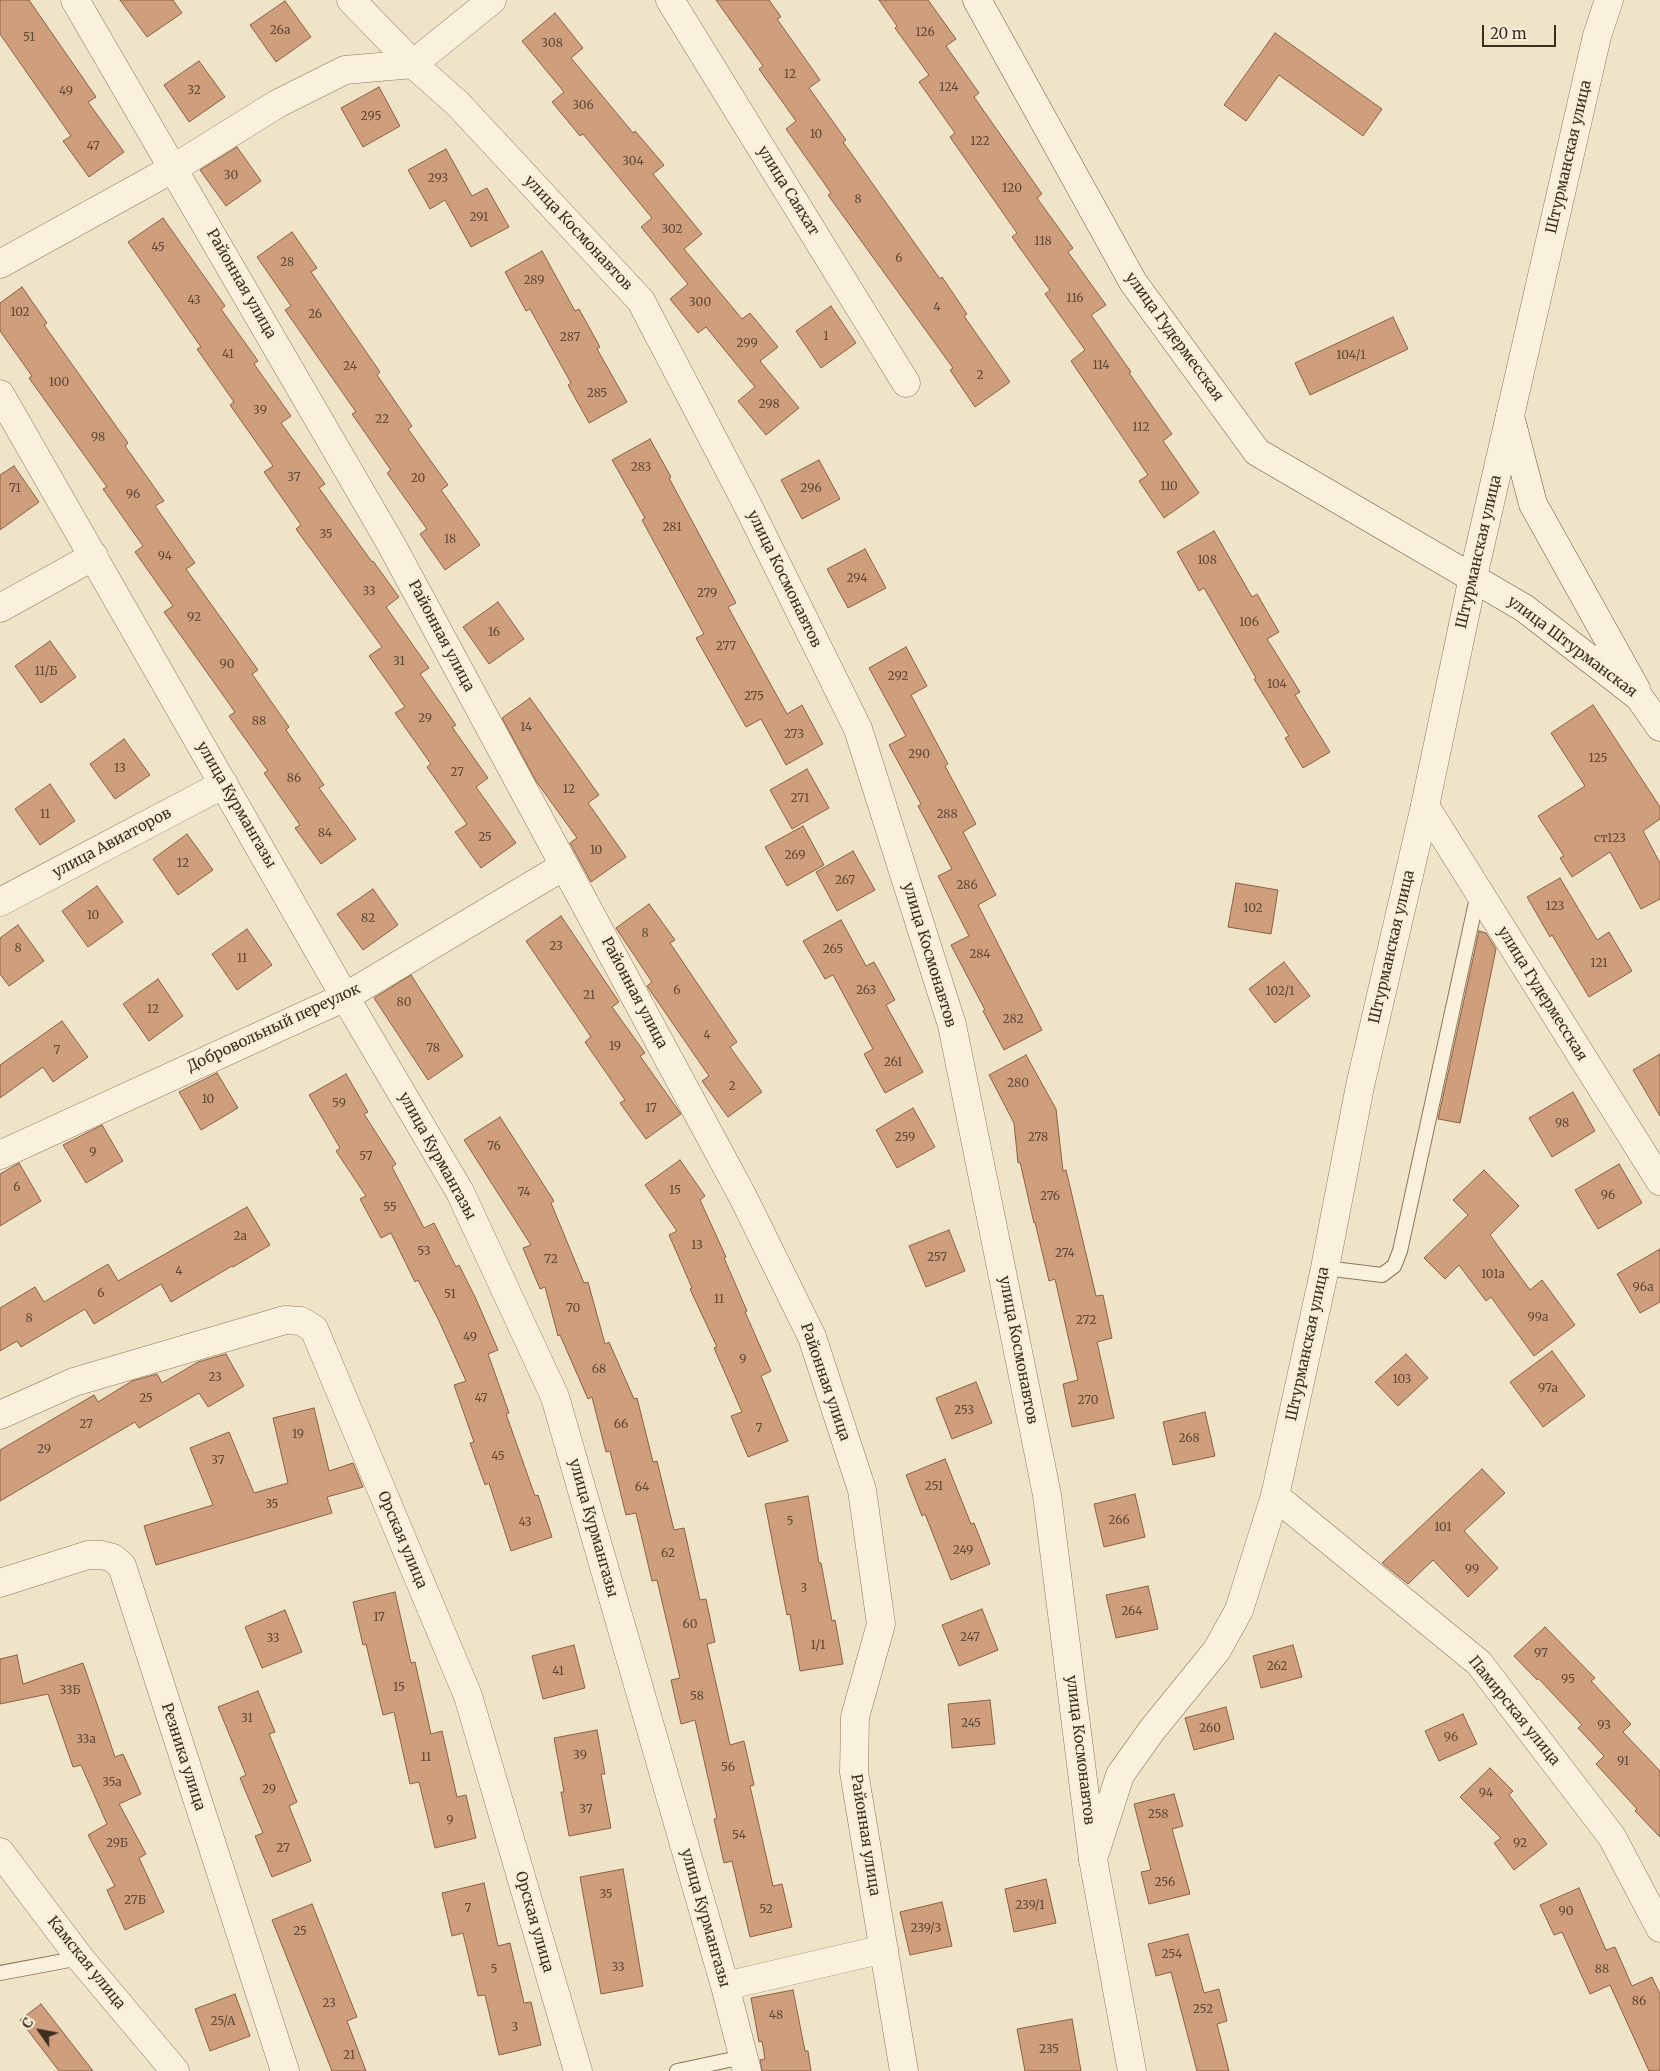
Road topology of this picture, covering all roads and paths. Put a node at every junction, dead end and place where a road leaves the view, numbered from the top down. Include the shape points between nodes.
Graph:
1 (75, 0) edge
2 (351, 0) edge
3 (492, 0) edge
4 (670, 0) edge
5 (977, 0) edge
6 (1609, 0) edge
7 (413, 64) junction
8 (174, 168) junction
9 (0, 264) edge
10 (906, 383) dead end
11 (0, 394) edge
12 (1510, 416) junction
13 (94, 556) junction
14 (1473, 578) junction
15 (0, 608) edge
16 (1644, 703) junction
17 (1660, 727) edge
18 (224, 784) junction
19 (1425, 806) junction
20 (564, 866) junction
21 (1479, 892) junction
22 (0, 902) edge
23 (345, 997) junction
24 (0, 1155) edge
25 (1660, 1181) edge
26 (1325, 1268) junction
27 (0, 1415) edge
28 (1275, 1496) junction
29 (0, 1583) edge
30 (0, 1852) edge
31 (1094, 1859) junction
32 (1660, 1928) edge
33 (884, 1949) junction
34 (80, 1958) junction
35 (0, 1973) edge
36 (725, 1986) junction
37 (745, 2064) edge
38 (175, 2071) edge
39 (285, 2071) edge
40 (578, 2071) edge
41 (677, 2071) edge
42 (904, 2071) edge
43 (1132, 2071) edge

1 - 8 street, Районная улица
2 - 7 street, улица Космонавтов
3 - 7 street
4 - 10 street, улица Саяхат
5 - 14 street, улица Гудермесская via 1133,282 1257,452
6 - 12 street, Штурманская улица via 1597,36
7 - 8 street via 344,70 277,104
7 - 31 street, улица Космонавтов via 458,104 641,301 746,502 858,729 952,1024 1047,1495
8 - 9 street
8 - 20 street, Районная улица via 391,544
11 - 13 street, улица Курмангазы
12 - 14 street, Штурманская улица
12 - 16 street via 1533,504
13 - 15 street
13 - 18 street, улица Курмангазы
14 - 16 street, улица Штурманская via 1524,608
14 - 19 street, Штурманская улица
16 - 17 street, улица Штурманская
18 - 22 street, улица Авиаторов
18 - 23 street, улица Курмангазы
19 - 21 street, улица Гудермесская
19 - 26 street, Штурманская улица via 1360,1086
20 - 23 street, Добровольный переулок
20 - 33 street, Районная улица via 743,1197 812,1337 862,1490 881,1624 855,1717 854,1772
21 - 25 street, улица Гудермесская
21 - 26 lane via 1394,1266 1382,1274
23 - 24 street, Добровольный переулок
23 - 36 street, улица Курмангазы via 460,1192 555,1397
26 - 28 street, Штурманская улица
27 - 40 street, Орская улица via 74,1382 284,1320 301,1321 314,1330 468,1696
28 - 31 street, Штурманская улица via 1239,1610 1217,1650 1120,1775
28 - 32 street, Памирская улица via 1479,1663 1612,1837
29 - 39 street, Резника улица via 88,1555 113,1558 122,1566
30 - 34 street, Камская улица
31 - 43 street, улица Космонавтов
33 - 36 street
33 - 42 street, Районная улица
34 - 35 lane
34 - 38 street, Камская улица
36 - 37 street, улица Курмангазы
37 - 41 lane

